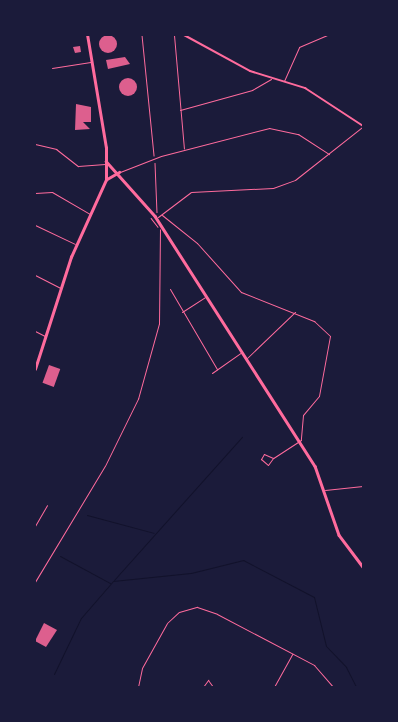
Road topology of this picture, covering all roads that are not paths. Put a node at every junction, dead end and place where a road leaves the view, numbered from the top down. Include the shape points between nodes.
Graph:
1 (87, 35) edge
2 (174, 35) edge
3 (184, 35) edge
4 (327, 35) edge
5 (91, 62) junction
6 (52, 68) dead end
7 (271, 79) junction
8 (284, 81) junction
9 (180, 110) junction
10 (363, 126) edge
11 (35, 144) edge
12 (184, 150) junction
13 (329, 154) junction
14 (107, 162) junction
15 (119, 172) junction
16 (106, 180) junction
17 (35, 192) edge
18 (90, 214) junction
19 (162, 215) junction
20 (156, 218) junction
21 (35, 225) edge
22 (76, 245) junction
23 (35, 275) edge
24 (60, 288) junction
25 (170, 289) dead end
26 (205, 297) junction
27 (182, 312) junction
28 (295, 312) junction
29 (35, 331) edge
30 (45, 336) junction
31 (242, 353) junction
32 (245, 359) junction
33 (217, 368) junction
34 (35, 369) edge
35 (212, 373) dead end
36 (299, 442) junction
37 (273, 458) junction
38 (363, 486) edge
39 (325, 490) junction
40 (47, 505) dead end
41 (35, 526) edge
42 (363, 567) edge
43 (292, 653) junction
44 (138, 687) edge
45 (203, 687) edge
46 (213, 687) edge
47 (274, 687) edge
48 (333, 687) edge

1 - 5 main road
2 - 9 street
3 - 7 street
4 - 8 street via 298,47
5 - 6 street
5 - 14 main road
7 - 8 street
7 - 9 street via 252,90
8 - 10 street via 313,92
9 - 12 street
10 - 13 street
11 - 14 street via 56,149 78,166
12 - 13 street via 269,128 298,134
12 - 15 street
13 - 19 street via 286,184 191,192
14 - 15 main road
14 - 16 main road
15 - 16 main road
15 - 20 main road
16 - 18 main road
17 - 18 street via 52,192
18 - 22 main road
19 - 20 street
19 - 28 street via 196,243 241,292
20 - 26 main road
21 - 22 street
22 - 24 main road
23 - 24 street
24 - 30 main road
25 - 27 street
26 - 27 street
26 - 31 main road
27 - 33 street
28 - 32 street
28 - 36 street via 322,325 332,342 319,396 303,415
29 - 30 street
30 - 34 main road
31 - 32 main road
31 - 33 street
32 - 36 main road
33 - 35 street
36 - 37 street
36 - 39 main road
37 - 37 street via 268,465 261,460 267,453
38 - 39 street
39 - 42 main road via 339,535
40 - 41 street
43 - 44 street via 217,614 188,609 167,623 142,668
43 - 47 street
43 - 48 street via 314,665
45 - 46 street via 208,680

